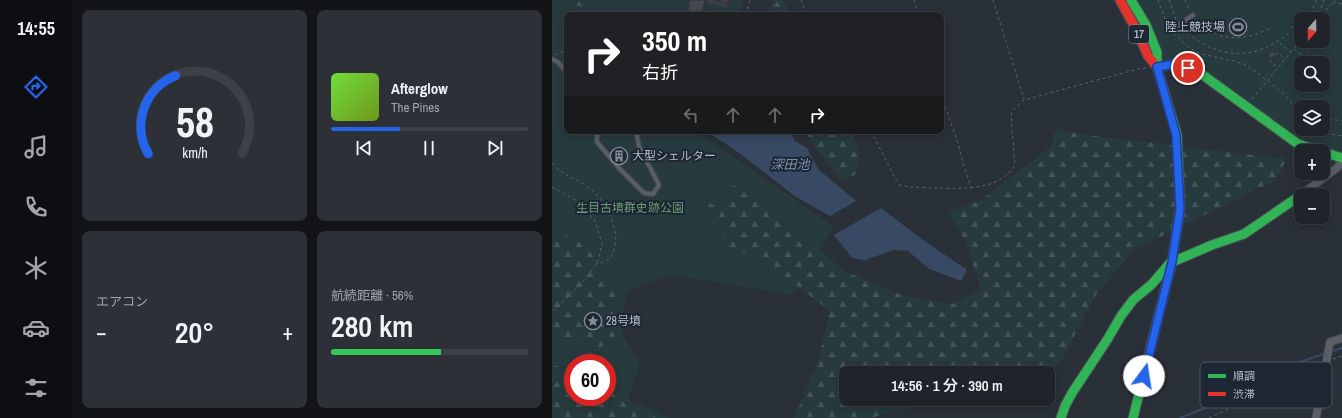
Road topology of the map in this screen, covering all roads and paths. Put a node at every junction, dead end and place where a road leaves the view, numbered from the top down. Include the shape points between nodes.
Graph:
1 (750, 0) edge
2 (802, 0) edge
3 (914, 0) edge
4 (993, 0) edge
5 (1120, 0) edge
6 (1131, 0) edge
7 (1158, 0) edge
8 (1169, 0) edge
9 (1185, 0) edge
10 (1317, 0) edge
11 (1324, 0) edge
12 (1335, 0) edge
13 (1333, 2) junction
14 (1342, 4) edge
15 (747, 12) edge
16 (806, 12) edge
17 (917, 12) edge
18 (1311, 12) edge
19 (1320, 12) edge
20 (1324, 12) edge
21 (1193, 15) junction
22 (1180, 24) junction
23 (1291, 26) dead end
24 (1272, 27) dead end
25 (1172, 30) junction
26 (1294, 30) edge
27 (1290, 32) dead end
28 (1280, 43) dead end
29 (1294, 49) joint
30 (564, 50) edge
31 (1291, 52) junction
32 (552, 55) edge
33 (1303, 56) edge
34 (552, 59) edge
35 (1285, 59) junction
36 (1157, 67) junction
37 (1278, 68) junction
38 (564, 69) edge
39 (1267, 81) junction
40 (1024, 100) junction
41 (1250, 101) dead end
42 (944, 103) edge
43 (1294, 106) edge
44 (1330, 119) edge
45 (1342, 121) edge
46 (597, 134) edge
47 (637, 134) edge
48 (873, 134) edge
49 (1330, 134) edge
50 (1342, 136) edge
51 (1298, 144) edge
52 (1330, 155) edge
53 (1342, 159) edge
54 (552, 163) edge
55 (552, 187) edge
56 (972, 188) junction
57 (1310, 188) edge
58 (1294, 200) edge
59 (1172, 262) junction
60 (596, 264) junction
61 (552, 312) edge
62 (1342, 338) edge
63 (1342, 356) edge
64 (1326, 362) joint
65 (1229, 408) edge
66 (1318, 408) edge
67 (1061, 418) edge
68 (1133, 418) edge
69 (1211, 418) edge
70 (1316, 418) edge

1 - 15 path
2 - 16 path
3 - 17 path
4 - 40 path
5 - 36 street, 17 via 1148,56
6 - 36 street, 17 via 1146,25 1157,52
7 - 25 path
8 - 22 path
9 - 21 path
10 - 18 path
11 - 19 path
12 - 13 path
13 - 14 path
13 - 20 path
21 - 22 lane
21 - 24 path via 1209,30 1228,37 1254,36
22 - 25 lane
22 - 27 path via 1192,37 1211,48 1237,53 1258,51 1279,41
23 - 26 path
25 - 39 path via 1188,47 1201,54 1244,64
28 - 31 path
29 - 31 path
29 - 33 path
30 - 32 path
31 - 35 path
34 - 38 lane
35 - 37 path
35 - 37 path via 1278,53 1270,59
36 - 40 path via 1138,69
36 - 51 street via 1176,64 1200,72
36 - 59 street, 17 via 1176,135 1180,209
37 - 39 path
39 - 41 path
39 - 43 path via 1284,94
40 - 56 path via 1010,116 1015,165 1012,171 994,183
42 - 56 path
44 - 45 path
46 - 47 lane via 597,142 619,168 644,193 653,194 659,185 639,146
48 - 56 path via 900,185
49 - 50 path
52 - 53 street
53 - 57 street via 1338,167
54 - 60 path via 560,172 585,185 609,210 617,236 613,255 606,262
55 - 60 path via 581,204 595,221 602,243
58 - 59 street via 1244,234
59 - 67 street via 1124,311 1072,393
59 - 68 street, 17
60 - 61 path via 583,282
62 - 64 street via 1330,342
63 - 64 path
65 - 69 path
66 - 70 street

